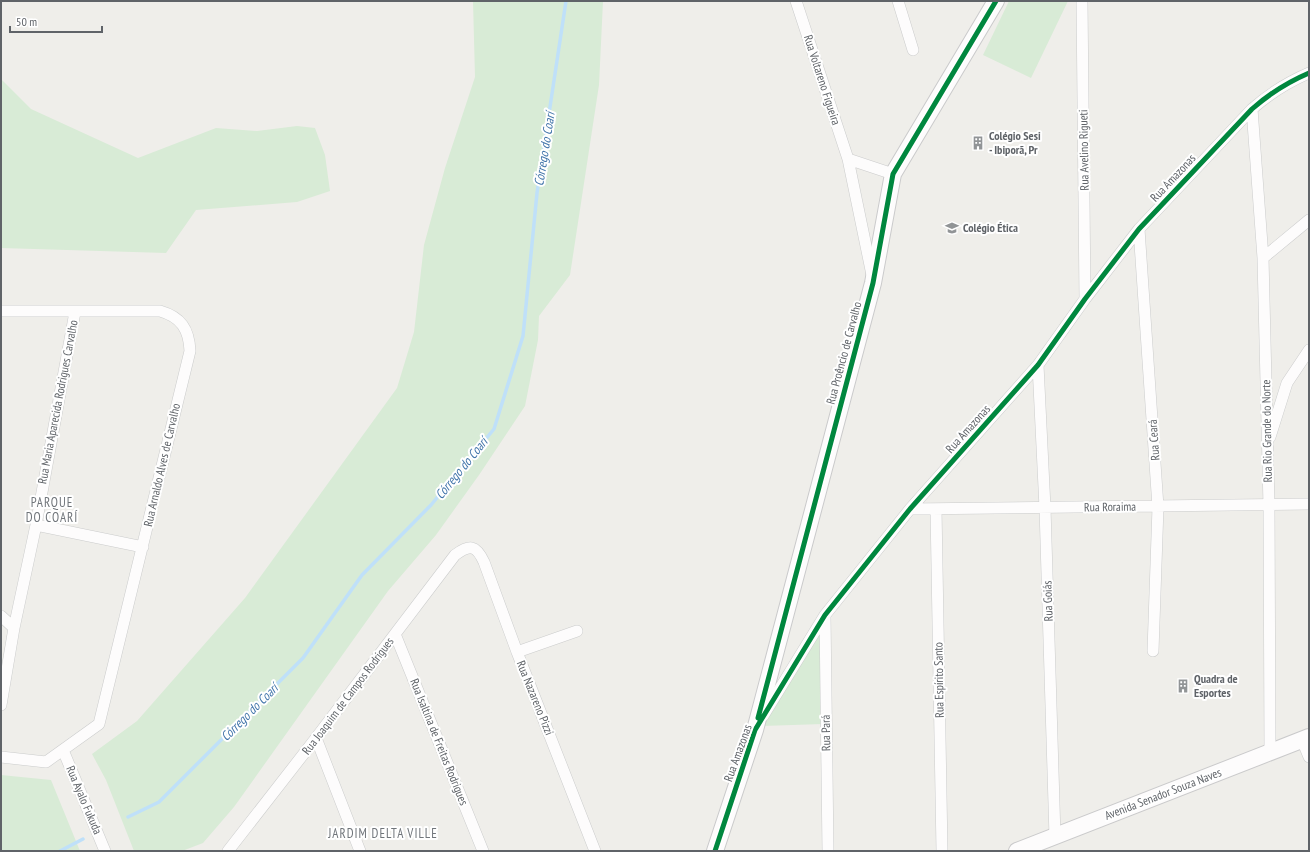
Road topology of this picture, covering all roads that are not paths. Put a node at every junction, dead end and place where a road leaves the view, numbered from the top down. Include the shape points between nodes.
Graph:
1 (796, 1) edge
2 (898, 1) edge
3 (996, 1) edge
4 (1082, 1) edge
5 (913, 50) dead end
6 (1309, 73) edge
7 (1252, 110) junction
8 (848, 159) junction
9 (893, 174) junction
10 (1309, 220) edge
11 (1139, 228) junction
12 (1263, 258) junction
13 (873, 283) junction
14 (1085, 299) junction
15 (1, 311) edge
16 (75, 312) junction
17 (1309, 350) edge
18 (1038, 365) junction
19 (1267, 445) junction
20 (1309, 504) edge
21 (1158, 506) junction
22 (1269, 506) junction
23 (1044, 508) junction
24 (910, 509) junction
25 (936, 509) junction
26 (36, 525) junction
27 (143, 547) junction
28 (473, 548) joint
29 (825, 615) junction
30 (1, 616) edge
31 (14, 628) junction
32 (577, 631) dead end
33 (396, 634) junction
34 (1153, 651) dead end
35 (517, 652) junction
36 (1, 705) edge
37 (755, 730) junction
38 (316, 738) junction
39 (1306, 738) edge
40 (63, 750) junction
41 (1270, 752) junction
42 (1, 757) edge
43 (1309, 757) edge
44 (1055, 837) junction
45 (105, 851) edge
46 (228, 851) edge
47 (360, 851) edge
48 (483, 851) edge
49 (596, 851) edge
50 (715, 851) edge
51 (828, 851) edge
52 (942, 851) edge
53 (1017, 851) edge

1 - 8 street, Rua Voltareno Figueira
2 - 5 street
3 - 9 street, Rua Proêncio de Carvalho
4 - 14 street, Rua Avelino Rigueti
6 - 7 street, Rua Amazonas via 1264,98
7 - 11 street, Rua Amazonas
7 - 12 street, Rua Rio Grande do Norte
8 - 9 street
8 - 13 street, Rua Voltareno Figueira
9 - 13 street, Rua Proêncio de Carvalho
10 - 12 street
11 - 14 street, Rua Amazonas
11 - 21 street, Rua Ceará
12 - 19 street, Rua Rio Grande do Norte
13 - 37 street, Rua Proêncio de Carvalho
14 - 18 street, Rua Amazonas
15 - 16 street, Rua Arnaldo Alves de Carvalho
16 - 26 street, Rua Maria Aparecida Rodrigues Carvalho
16 - 27 street, Rua Arnaldo Alves de Carvalho via 160,310 170,313 177,319 189,338 190,351
17 - 19 street via 1287,383
18 - 23 street, Rua Goiás
18 - 24 street, Rua Amazonas
19 - 22 street, Rua Rio Grande do Norte
20 - 22 street, Rua Roraima
21 - 22 street, Rua Roraima
21 - 23 street, Rua Roraima
21 - 34 street, Rua Ceará
22 - 41 street, Rua Rio Grande do Norte
23 - 25 street, Rua Roraima
23 - 44 street, Rua Goiás
24 - 25 street, Rua Roraima
24 - 29 street, Rua Amazonas
25 - 52 street, Rua Espírito Santo
26 - 27 street
26 - 31 street, Rua Maria Aparecida Rodrigues Carvalho
27 - 40 street, Rua Arnaldo Alves de Carvalho via 99,724
28 - 33 street, Rua Joaquim de Campos Rodrigues via 454,555
28 - 35 street, Rua Nazareno Pizzi via 479,551 484,562
29 - 37 street, Rua Amazonas
29 - 51 street, Rua Pará
30 - 31 street
31 - 36 street, Rua Maria Aparecida Rodrigues Carvalho
32 - 35 street
33 - 38 street, Rua Joaquim de Campos Rodrigues
33 - 48 street, Rua Isaltina de Freitas Rodrigues
35 - 49 street, Rua Nazareno Pizzi
37 - 50 street, Rua Amazonas
38 - 46 street, Rua Joaquim de Campos Rodrigues
38 - 47 street
39 - 41 street, Avenida Senador Souza Naves
39 - 43 street
40 - 42 street, Rua Arnaldo Alves de Carvalho via 46,762
40 - 45 street, Rua Ayalo Fukuda
41 - 44 street, Avenida Senador Souza Naves
44 - 53 street, Avenida Senador Souza Naves

